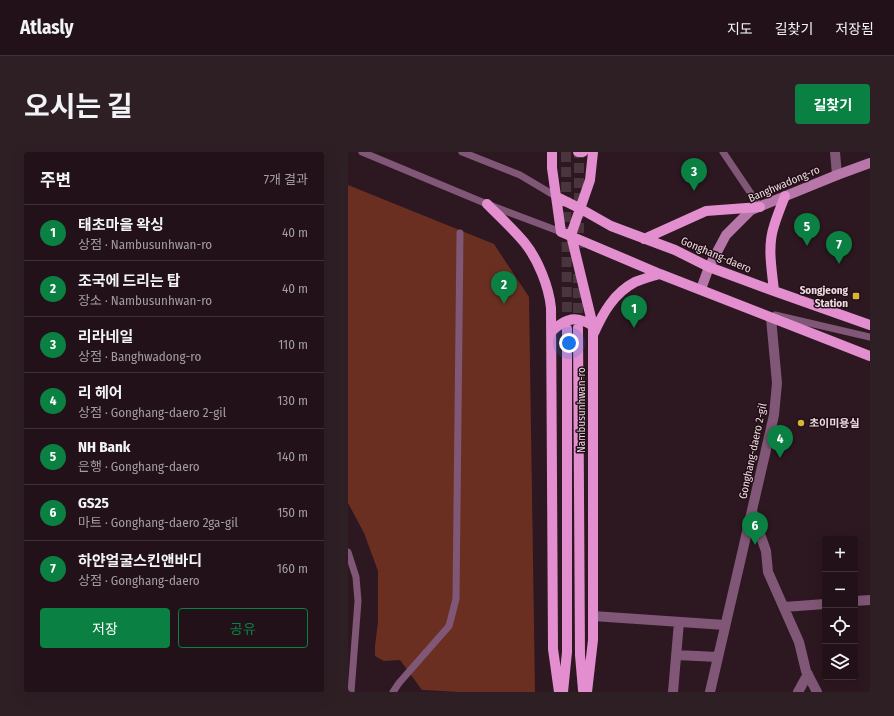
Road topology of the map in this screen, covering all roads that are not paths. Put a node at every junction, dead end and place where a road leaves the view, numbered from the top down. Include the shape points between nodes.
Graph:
1 (362, 152) edge
2 (462, 152) edge
3 (552, 152) edge
4 (578, 152) edge
5 (583, 152) edge
6 (593, 152) edge
7 (723, 152) edge
8 (835, 152) edge
9 (870, 163) edge
10 (837, 175) junction
11 (785, 196) junction
12 (557, 197) junction
13 (487, 204) junction
14 (760, 207) junction
15 (581, 209) junction
16 (561, 232) junction
17 (460, 233) dead end
18 (571, 235) junction
19 (644, 239) junction
20 (710, 267) junction
21 (660, 274) junction
22 (701, 289) junction
23 (774, 291) junction
24 (754, 310) junction
25 (772, 318) junction
26 (870, 324) edge
27 (578, 328) tunnel mouth
28 (567, 329) tunnel mouth
29 (593, 330) junction
30 (552, 331) junction
31 (870, 337) edge
32 (870, 356) edge
33 (752, 511) junction
34 (348, 552) edge
35 (870, 600) edge
36 (858, 601) edge
37 (822, 604) edge
38 (784, 607) junction
39 (593, 616) junction
40 (679, 622) junction
41 (725, 624) junction
42 (676, 655) junction
43 (718, 657) junction
44 (808, 674) junction
45 (351, 692) edge
46 (392, 692) edge
47 (559, 692) edge
48 (563, 692) edge
49 (584, 692) edge
50 (587, 692) edge
51 (673, 692) edge
52 (710, 692) edge
53 (798, 692) edge
54 (817, 692) edge

1 - 13 lane
2 - 12 lane via 520,176
3 - 12 main road
4 - 5 main road
6 - 15 main road via 590,180
7 - 14 lane
8 - 10 street
9 - 10 main road, Banghwadong-ro
10 - 11 main road, Banghwadong-ro
11 - 14 main road, Banghwadong-ro
11 - 23 main road via 771,243
12 - 15 main road, Gonghang-daero
12 - 16 main road
13 - 16 lane
13 - 30 main road via 525,244 539,267 550,294
14 - 19 main road via 706,211
14 - 20 main road, Banghwadong-ro via 751,210 726,235
15 - 18 main road
15 - 19 main road, Gonghang-daero via 611,226
16 - 18 main road
17 - 46 lane via 456,599 449,626
18 - 21 main road
18 - 29 main road, Nambusunhwan-ro
19 - 20 main road, Gonghang-daero
20 - 22 main road, Banghwadong-ro
20 - 23 main road, Gonghang-daero
21 - 22 main road
21 - 29 main road via 635,282 624,290 611,302
22 - 24 main road
23 - 26 main road, Gonghang-daero
24 - 25 main road
24 - 31 lane
25 - 32 main road
25 - 33 street, Gonghang-daero 2-gil via 777,382 774,415
27 - 49 main road, Nambusunhwan-ro via 580,656
28 - 48 main road, Nambusunhwan-ro via 567,652
29 - 30 main road via 581,320 573,319 564,321
29 - 39 main road, Nambusunhwan-ro
30 - 47 main road via 553,649
33 - 38 street via 766,551 768,572
33 - 41 street, Gonghang-daero 2-gil
34 - 45 lane via 356,577 358,601
35 - 36 street
37 - 38 street
38 - 44 street via 799,642
39 - 40 street
39 - 50 main road, Nambusunhwan-ro
40 - 41 street
40 - 42 street
41 - 43 street, Gonghang-daero 2-gil
42 - 43 street
42 - 51 street
43 - 52 street, Gonghang-daero 2-gil
44 - 53 street
44 - 54 street

